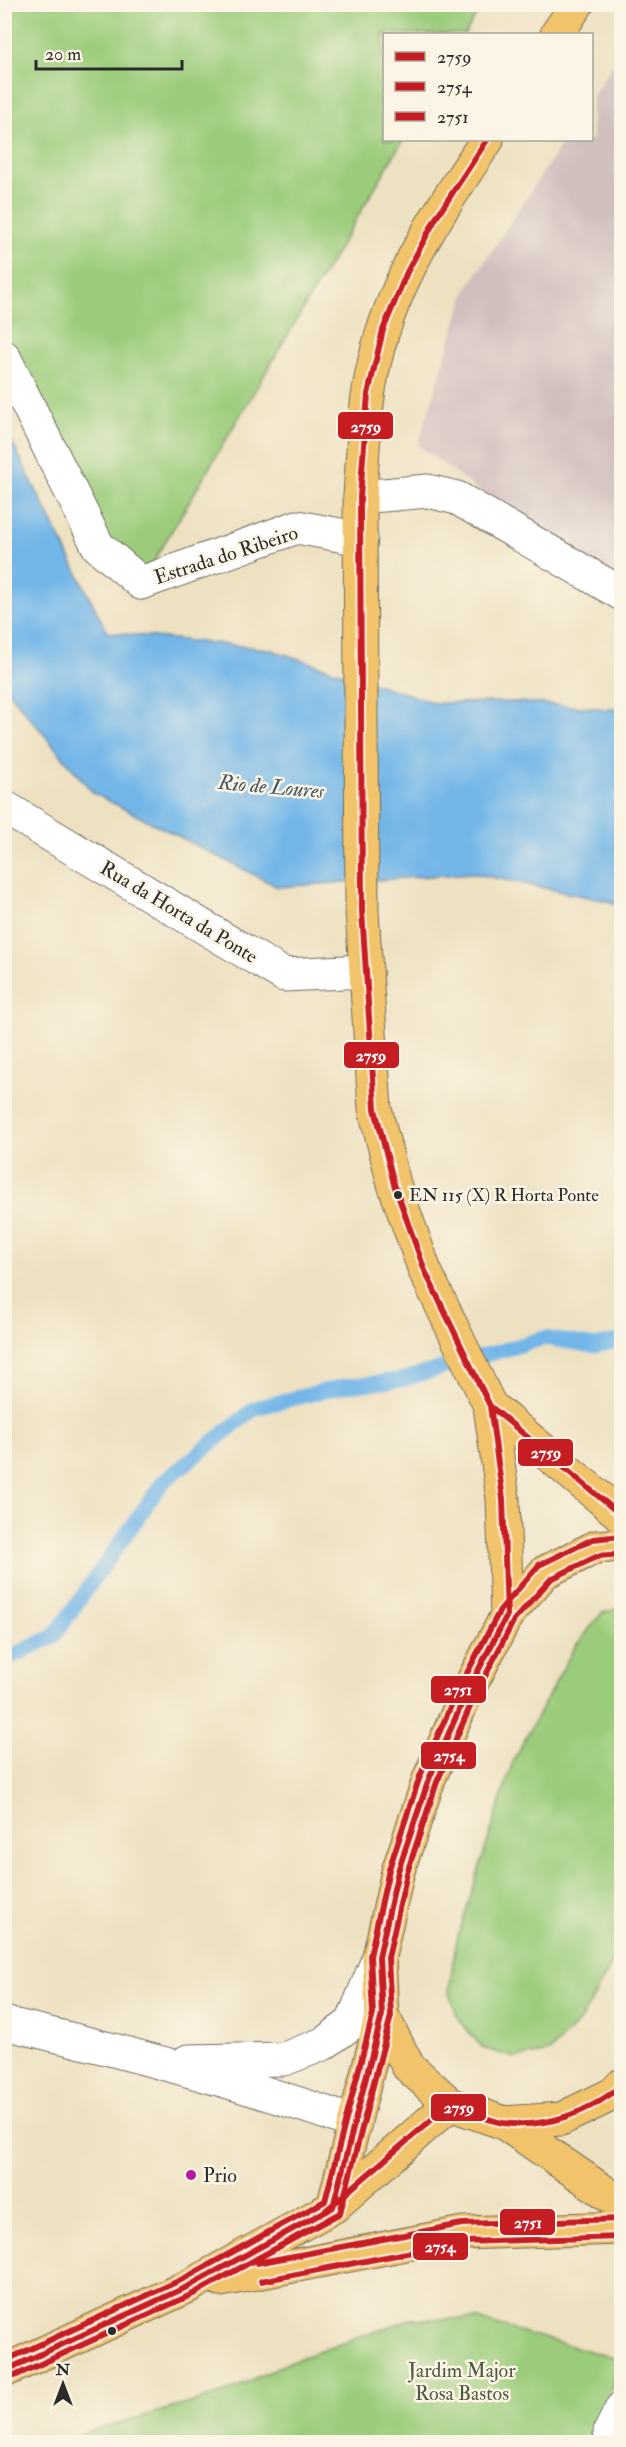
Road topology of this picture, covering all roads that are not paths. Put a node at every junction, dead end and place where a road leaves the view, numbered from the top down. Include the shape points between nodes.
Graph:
1 (577, 4) edge
2 (558, 33) edge
3 (486, 141) edge
4 (4, 357) edge
5 (360, 497) junction
6 (361, 539) junction
7 (621, 594) edge
8 (4, 807) edge
9 (366, 971) junction
10 (490, 1406) junction
11 (621, 1516) edge
12 (621, 1545) edge
13 (507, 1615) junction
14 (379, 1957) junction
15 (382, 2014) junction
16 (4, 2023) edge
17 (158, 2061) junction
18 (621, 2085) edge
19 (450, 2104) junction
20 (355, 2123) junction
21 (504, 2123) junction
22 (621, 2204) edge
23 (333, 2207) junction
24 (621, 2228) edge
25 (189, 2286) junction
26 (4, 2371) edge

1 - 2 main road
3 - 5 main road via 421,242 395,300 375,360
4 - 6 street, Estrada do Ribeiro via 99,546 141,583 297,527
5 - 6 main road
5 - 7 street via 428,491 457,498
6 - 9 main road via 362,911
8 - 9 street, Rua da Horta da Ponte via 284,975
9 - 10 main road via 375,1109 394,1184 425,1271
10 - 11 main road
10 - 13 main road via 503,1499
12 - 13 main road via 596,1547 545,1572
13 - 14 main road via 465,1696 429,1779 398,1871
14 - 15 main road
14 - 17 street via 352,2023 323,2044 284,2059
15 - 19 main road via 408,2066
15 - 20 main road
16 - 17 street
17 - 20 street
18 - 21 main road via 613,2094 561,2119
19 - 21 main road
19 - 23 main road
20 - 23 main road
21 - 22 main road
23 - 25 main road
24 - 25 main road via 463,2233
25 - 26 main road

